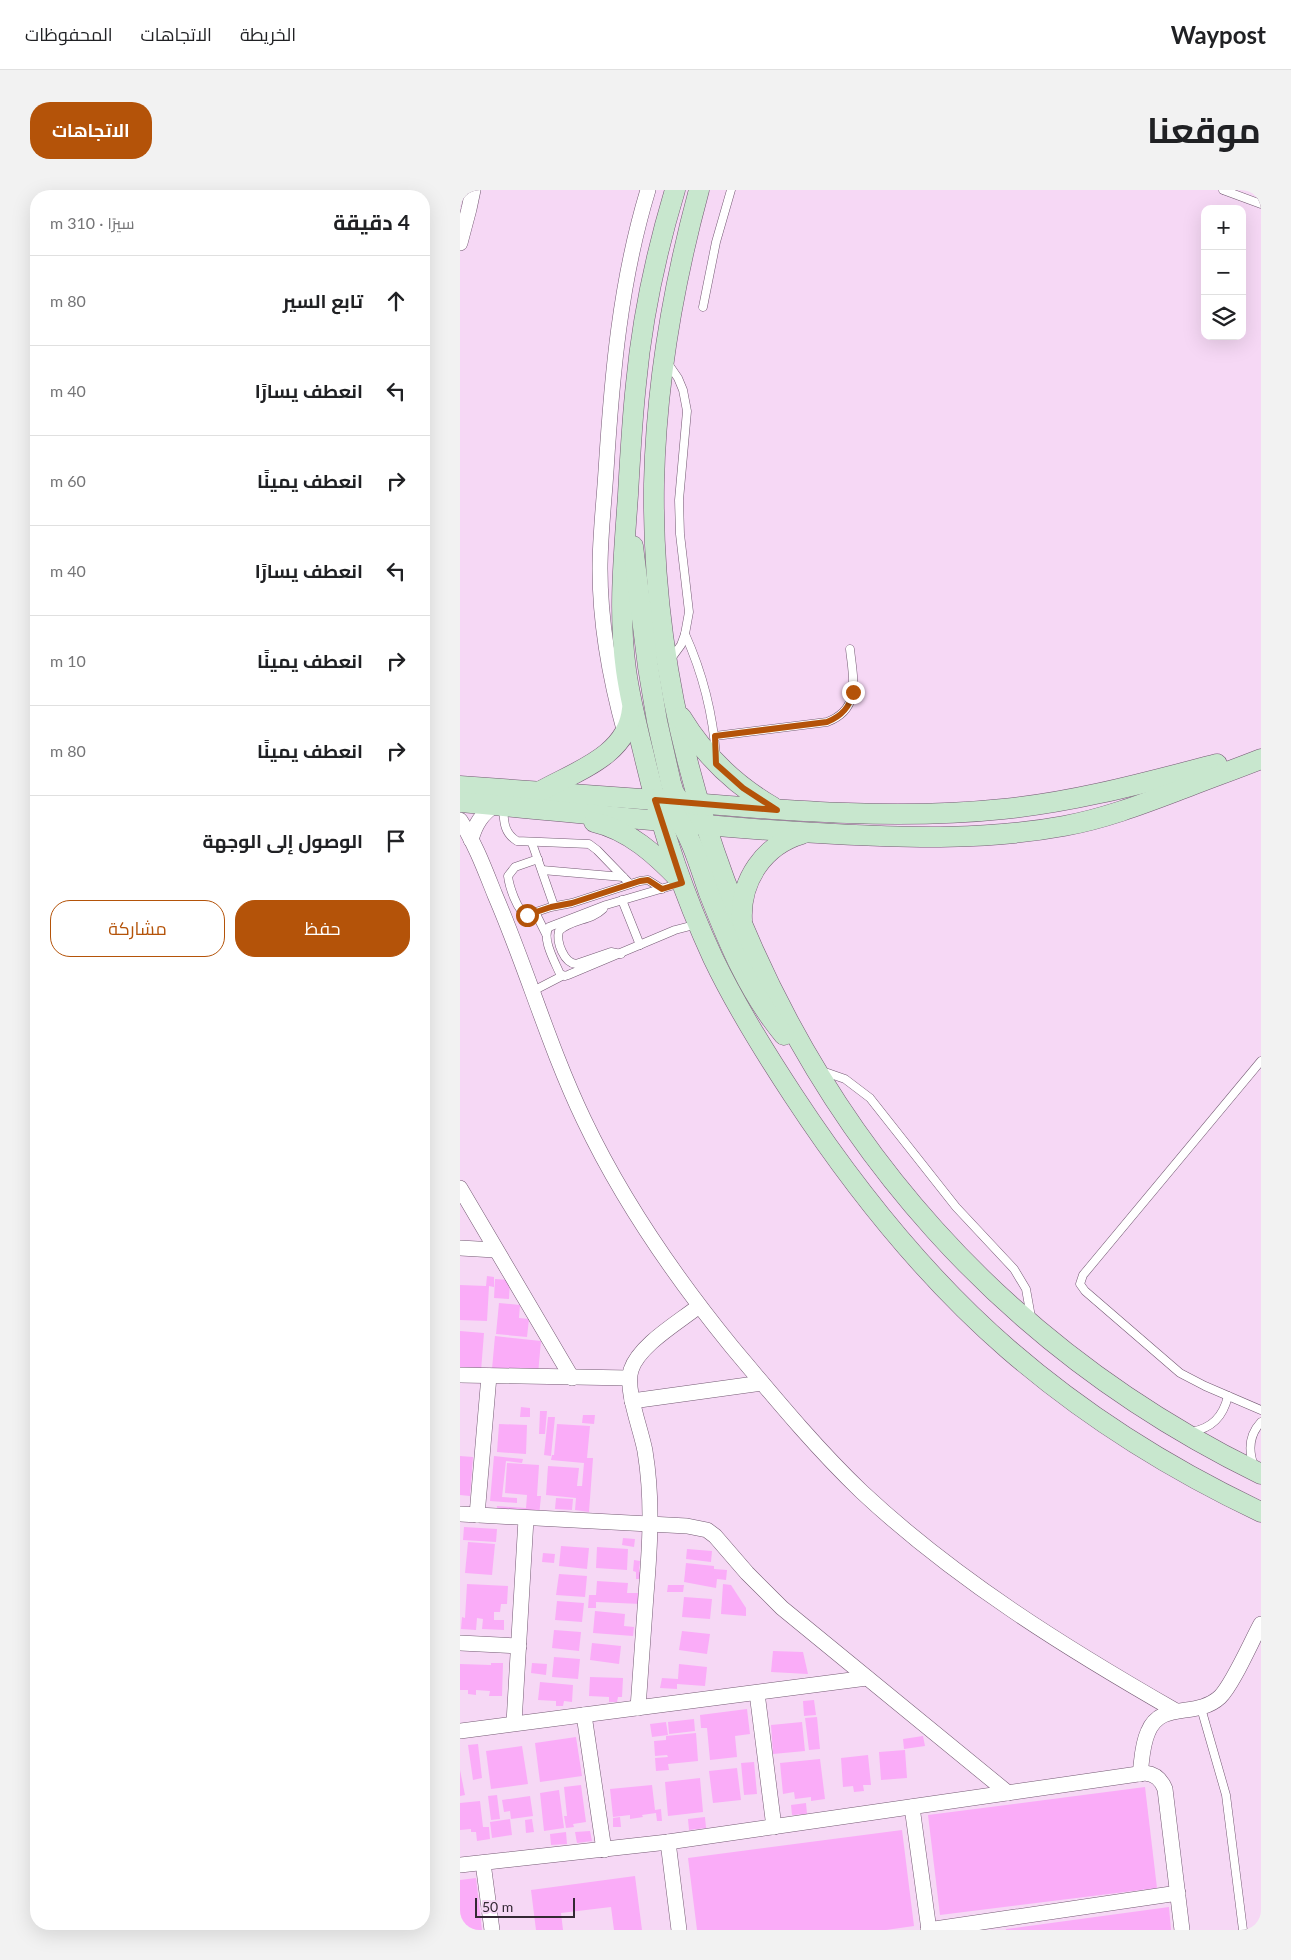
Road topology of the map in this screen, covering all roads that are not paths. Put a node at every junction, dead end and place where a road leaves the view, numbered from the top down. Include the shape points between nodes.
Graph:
1 (473, 190) edge
2 (648, 190) edge
3 (674, 190) edge
4 (699, 190) edge
5 (731, 190) edge
6 (1223, 190) edge
7 (1261, 204) edge
8 (460, 243) edge
9 (703, 306) dead end
10 (664, 357) junction
11 (627, 509) junction
12 (685, 634) junction
13 (850, 649) dead end
14 (666, 663) junction
15 (673, 702) junction
16 (632, 704) junction
17 (625, 733) junction
18 (715, 736) junction
19 (1261, 751) edge
20 (1261, 759) edge
21 (716, 764) junction
22 (461, 789) edge
23 (539, 792) junction
24 (655, 800) junction
25 (689, 803) junction
26 (499, 805) junction
27 (777, 810) junction
28 (564, 811) junction
29 (460, 820) edge
30 (671, 822) junction
31 (704, 826) junction
32 (807, 833) junction
33 (532, 843) junction
34 (468, 845) edge
35 (538, 859) junction
36 (542, 870) junction
37 (623, 877) junction
38 (682, 883) junction
39 (630, 884) junction
40 (662, 889) junction
41 (622, 900) junction
42 (606, 905) junction
43 (554, 906) junction
44 (546, 908) junction
45 (535, 912) junction
46 (553, 924) junction
47 (699, 924) junction
48 (743, 929) junction
49 (546, 934) junction
50 (640, 945) junction
51 (621, 954) junction
52 (562, 976) junction
53 (533, 991) junction
54 (1261, 1062) edge
55 (815, 1070) junction
56 (460, 1188) edge
57 (460, 1248) edge
58 (495, 1250) junction
59 (699, 1306) junction
60 (1031, 1324) junction
61 (460, 1375) edge
62 (489, 1376) junction
63 (572, 1378) junction
64 (629, 1378) junction
65 (762, 1383) junction
66 (1228, 1396) junction
67 (632, 1401) junction
68 (1261, 1410) edge
69 (1261, 1422) edge
70 (1184, 1433) junction
71 (1259, 1473) edge
72 (1261, 1512) edge
73 (460, 1514) edge
74 (477, 1515) junction
75 (526, 1519) junction
76 (651, 1525) junction
77 (1261, 1624) edge
78 (460, 1643) edge
79 (519, 1646) junction
80 (867, 1678) junction
81 (757, 1693) junction
82 (638, 1708) junction
83 (1201, 1708) junction
84 (1176, 1711) junction
85 (584, 1715) junction
86 (514, 1723) junction
87 (460, 1731) edge
88 (1140, 1774) junction
89 (1008, 1793) junction
90 (912, 1807) junction
91 (774, 1827) junction
92 (668, 1842) junction
93 (604, 1850) junction
94 (482, 1862) junction
95 (460, 1866) edge
96 (1178, 1893) junction
97 (492, 1930) edge
98 (679, 1930) edge
99 (929, 1930) edge
100 (1182, 1930) edge
101 (1243, 1930) edge

1 - 8 street
2 - 17 street via 634,241 619,322 610,396 600,551 604,635
3 - 11 street via 657,257 639,354
4 - 10 street via 679,271
5 - 9 lane
6 - 7 lane
10 - 12 lane via 683,390 686,412 679,500 689,612
10 - 14 street via 654,486 657,573
11 - 16 street via 621,604 622,638
11 - 25 street via 657,721 671,783
12 - 14 lane
12 - 18 lane via 704,684
13 - 18 lane via 853,692 849,705 840,715 827,722
14 - 15 street
15 - 21 street via 692,734
15 - 25 street
16 - 17 street
16 - 24 street
17 - 23 street via 606,755
18 - 21 lane
19 - 27 street via 1112,790 1005,809 941,814
20 - 32 street via 1117,812 1047,829 934,837
21 - 27 street via 743,788
22 - 23 street
22 - 26 street
23 - 24 street
24 - 25 street
24 - 30 street via 672,812
25 - 27 street
25 - 31 street via 695,819
26 - 28 street
26 - 33 lane via 507,833 517,841
26 - 34 street via 482,816
28 - 30 street
28 - 38 street via 629,836
29 - 34 street
30 - 31 street
30 - 38 street
30 - 55 street via 738,963 770,1016
31 - 32 street
31 - 48 street
32 - 48 street via 785,841 756,866 744,894
33 - 35 lane
33 - 37 lane via 589,844
34 - 53 street via 514,938
35 - 36 lane
35 - 45 lane via 515,867 508,876 520,912 527,915
36 - 37 lane
36 - 43 lane
37 - 39 lane
38 - 40 lane
38 - 47 street
39 - 40 lane via 648,880
39 - 43 lane
40 - 41 lane
41 - 42 lane
41 - 50 lane
42 - 46 lane
42 - 51 lane via 599,913 561,928 558,938 566,959 573,964 611,952
43 - 44 lane
44 - 45 lane
44 - 46 lane
45 - 49 lane
46 - 49 lane
47 - 50 lane
47 - 72 street via 740,1010 800,1106 872,1205 949,1292 1008,1348 1095,1417 1177,1468
48 - 55 street via 772,992
49 - 52 lane
50 - 51 lane
51 - 52 lane
52 - 53 lane
53 - 59 street via 565,1079 606,1163 655,1243
54 - 66 lane via 1083,1276 1080,1284 1172,1367
55 - 60 street via 865,1144 922,1216
55 - 60 lane via 845,1079 870,1098 928,1174 1020,1278 1029,1300
56 - 58 street
57 - 58 street
58 - 63 street
59 - 64 street via 642,1352
59 - 65 street
60 - 70 street via 1118,1392
61 - 62 street
62 - 63 street
62 - 74 street
63 - 64 street
64 - 67 street
65 - 67 street
65 - 84 street via 838,1469 917,1540 1035,1625
66 - 68 lane
66 - 70 lane via 1223,1411 1213,1424
67 - 76 street via 647,1462
69 - 71 lane via 1250,1442 1251,1458
70 - 71 street
73 - 74 street
74 - 75 street
75 - 76 street
75 - 79 street
76 - 80 street via 707,1530 776,1602
76 - 82 street
77 - 83 street via 1226,1690
78 - 79 street
79 - 86 street
80 - 81 street
80 - 89 street
81 - 82 street
81 - 91 street
82 - 85 street
83 - 84 street
83 - 101 lane via 1226,1795
84 - 88 street via 1159,1717 1150,1727
85 - 86 street
85 - 93 street
86 - 87 street
88 - 89 street
88 - 96 street via 1156,1776 1165,1788
89 - 90 street
90 - 91 street
90 - 99 street
91 - 92 street
92 - 93 street
92 - 98 street
93 - 94 street
94 - 95 street
94 - 97 street
96 - 99 street
96 - 100 street

